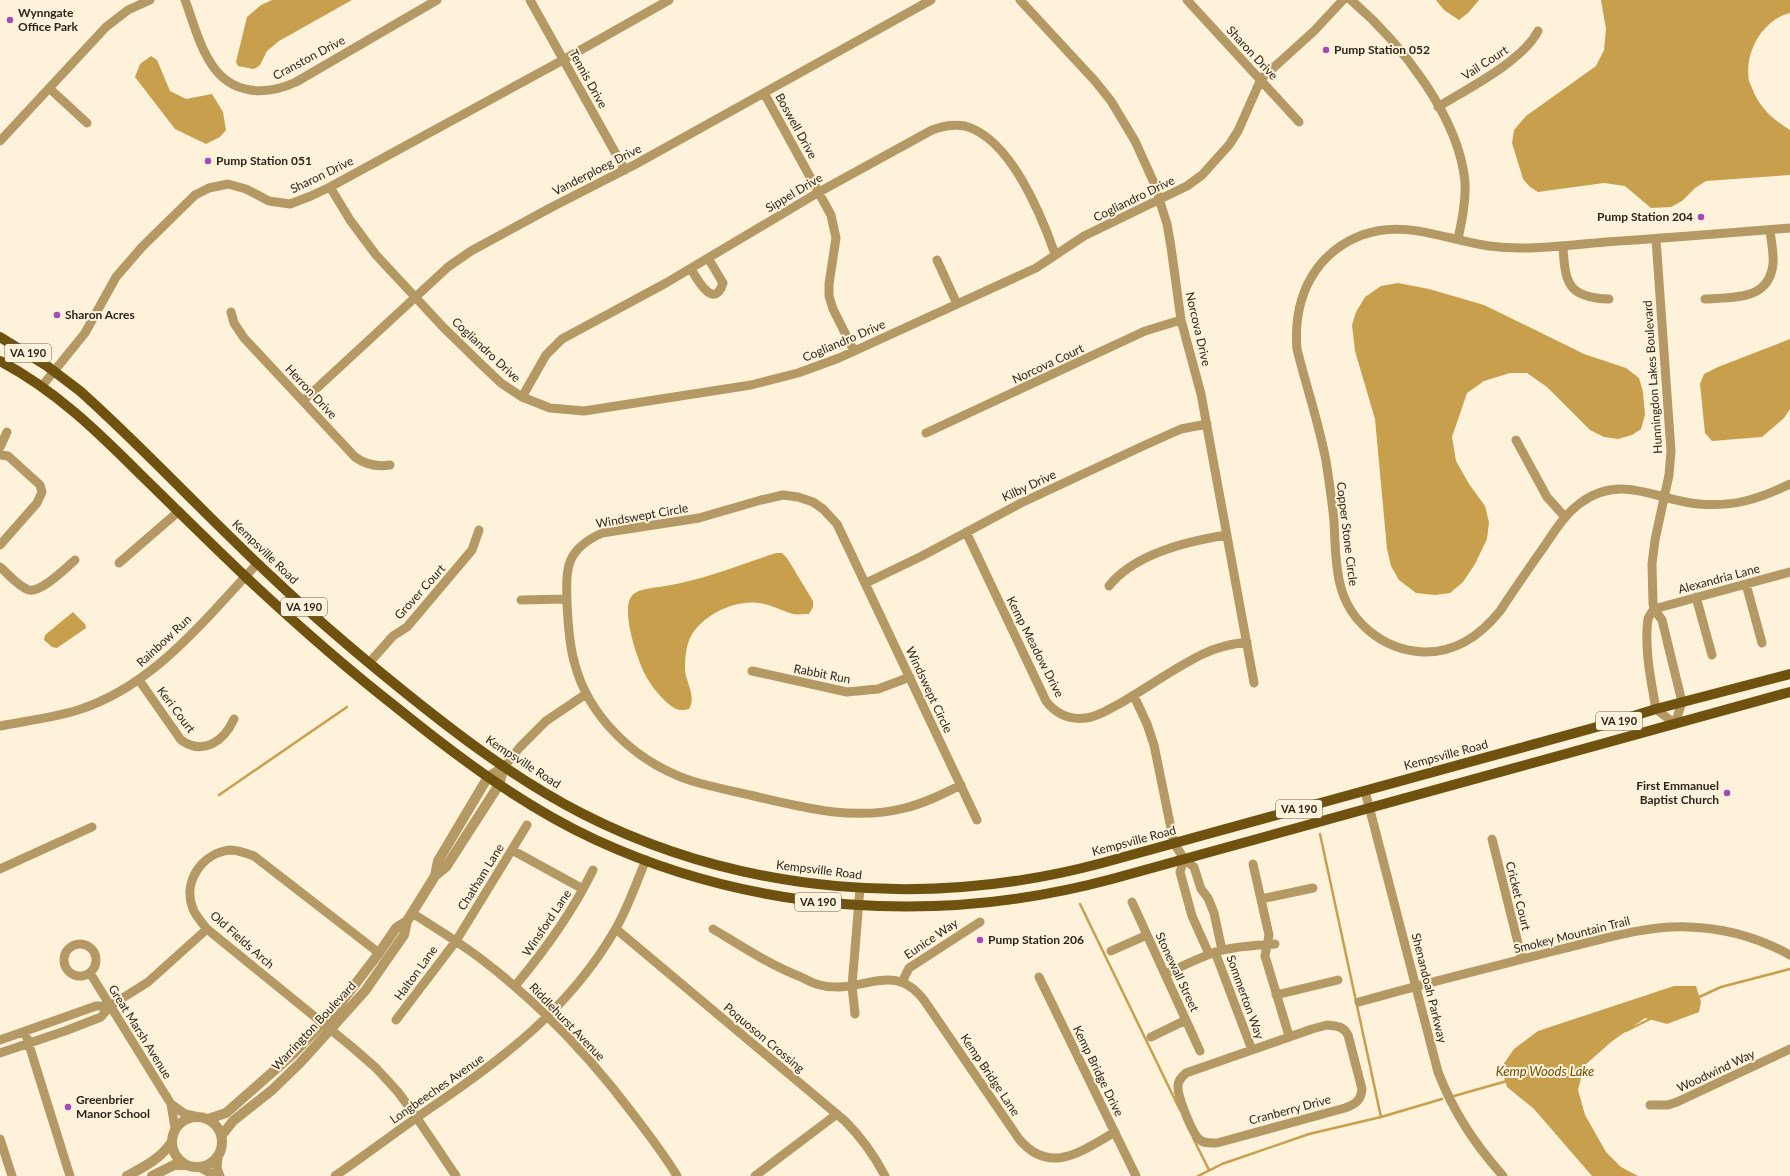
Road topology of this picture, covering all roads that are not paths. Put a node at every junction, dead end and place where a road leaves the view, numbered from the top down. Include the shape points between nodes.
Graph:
1 (150, 0) edge
2 (185, 0) edge
3 (437, 0) edge
4 (530, 0) edge
5 (669, 0) edge
6 (931, 0) edge
7 (1020, 0) edge
8 (1187, 0) edge
9 (1343, 0) edge
10 (1351, 0) edge
11 (1538, 31) dead end
12 (563, 60) junction
13 (1261, 80) junction
14 (49, 88) junction
15 (764, 93) junction
16 (1438, 108) junction
17 (1299, 122) dead end
18 (87, 123) dead end
19 (0, 141) edge
20 (625, 170) junction
21 (330, 186) junction
22 (819, 192) junction
23 (1160, 200) junction
24 (1790, 228) edge
25 (1770, 230) junction
26 (1458, 239) junction
27 (1656, 239) junction
28 (1563, 246) junction
29 (1055, 254) junction
30 (708, 258) junction
31 (937, 260) dead end
32 (691, 269) junction
33 (416, 297) junction
34 (1609, 299) dead end
35 (1705, 299) dead end
36 (957, 304) junction
37 (231, 312) dead end
38 (1181, 320) junction
39 (0, 337) edge
40 (854, 351) junction
41 (0, 361) edge
42 (54, 371) junction
43 (42, 386) junction
44 (522, 397) junction
45 (303, 401) junction
46 (1207, 424) junction
47 (7, 432) dead end
48 (926, 433) dead end
49 (1516, 440) dead end
50 (0, 447) edge
51 (0, 455) edge
52 (390, 465) dead end
53 (1790, 484) edge
54 (1664, 496) junction
55 (179, 511) junction
56 (1565, 517) junction
57 (479, 530) dead end
58 (966, 532) junction
59 (1227, 535) junction
60 (0, 546) edge
61 (75, 560) dead end
62 (119, 563) dead end
63 (257, 564) junction
64 (0, 567) edge
65 (1790, 572) edge
66 (245, 576) junction
67 (866, 582) junction
68 (1746, 584) junction
69 (1108, 586) dead end
70 (1696, 597) junction
71 (567, 599) junction
72 (521, 600) dead end
73 (1654, 609) junction
74 (1247, 642) junction
75 (1762, 643) dead end
76 (1712, 655) dead end
77 (369, 663) junction
78 (752, 671) dead end
79 (1790, 674) edge
80 (910, 677) junction
81 (139, 680) junction
82 (1254, 683) dead end
83 (1790, 692) edge
84 (586, 694) junction
85 (1134, 696) junction
86 (1682, 702) junction
87 (1656, 709) junction
88 (234, 719) dead end
89 (1675, 724) junction
90 (0, 726) edge
91 (504, 767) junction
92 (488, 777) junction
93 (499, 785) junction
94 (961, 786) junction
95 (1365, 791) junction
96 (1370, 808) junction
97 (977, 820) dead end
98 (527, 825) dead end
99 (92, 827) dead end
100 (1492, 839) dead end
101 (1174, 843) junction
102 (512, 850) junction
103 (1184, 859) junction
104 (646, 860) junction
105 (1253, 864) dead end
106 (0, 869) edge
107 (593, 870) dead end
108 (435, 876) junction
109 (860, 888) junction
110 (1312, 888) dead end
111 (583, 889) junction
112 (1261, 899) junction
113 (1132, 902) dead end
114 (858, 905) junction
115 (410, 917) junction
116 (980, 922) dead end
117 (207, 929) junction
118 (616, 929) junction
119 (713, 929) dead end
120 (1147, 935) junction
121 (456, 941) junction
122 (1271, 944) junction
123 (1111, 952) dead end
124 (1215, 952) junction
125 (379, 953) junction
126 (1790, 955) edge
127 (1522, 959) junction
128 (90, 973) dead end
129 (1166, 974) junction
130 (1039, 977) dead end
131 (1338, 980) dead end
132 (902, 982) junction
133 (515, 986) junction
134 (852, 986) junction
135 (1416, 986) junction
136 (1276, 995) junction
137 (1359, 1002) dead end
138 (110, 1006) junction
139 (855, 1014) dead end
140 (549, 1016) junction
141 (396, 1020) dead end
142 (1186, 1020) junction
143 (326, 1027) junction
144 (25, 1032) junction
145 (1151, 1036) dead end
146 (1289, 1036) junction
147 (0, 1040) edge
148 (29, 1044) junction
149 (1252, 1050) junction
150 (1790, 1050) edge
151 (1200, 1051) dead end
152 (0, 1053) edge
153 (171, 1104) junction
154 (1650, 1105) dead end
155 (837, 1114) junction
156 (195, 1116) junction
157 (417, 1118) junction
158 (208, 1119) junction
159 (175, 1128) junction
160 (1115, 1132) junction
161 (222, 1136) junction
162 (0, 1139) edge
163 (171, 1143) junction
164 (218, 1157) junction
165 (185, 1165) junction
166 (200, 1168) junction
167 (12, 1176) edge
168 (70, 1176) edge
169 (127, 1176) edge
170 (152, 1176) edge
171 (216, 1176) edge
172 (220, 1176) edge
173 (335, 1176) edge
174 (456, 1176) edge
175 (677, 1176) edge
176 (755, 1176) edge
177 (885, 1176) edge
178 (1136, 1176) edge
179 (1503, 1176) edge

1 - 14 street via 128,10 106,27
2 - 3 street, Cranston Drive via 206,54 217,73 238,87 263,92 296,82
4 - 12 street, Tennis Drive
5 - 12 street, Sharon Drive
6 - 15 street, Vanderploeg Drive
7 - 23 street, Norcova Drive via 1095,81 1111,102 1146,162
8 - 13 street, Sharon Drive
9 - 13 street, Cogliandro Drive
10 - 16 street via 1395,43 1418,74
11 - 16 street, Vail Court via 1528,46 1515,58
12 - 20 street, Tennis Drive
12 - 21 street, Sharon Drive
13 - 17 street, Sharon Drive
13 - 23 street, Cogliandro Drive via 1238,131 1216,162 1186,186
14 - 18 street
14 - 19 street
15 - 20 street, Vanderploeg Drive
15 - 22 street, Boswell Drive
16 - 26 street via 1455,139 1464,176 1464,206
20 - 33 street, Vanderploeg Drive via 471,251 448,267
21 - 33 street, Cogliandro Drive via 363,238
21 - 42 street, Sharon Drive via 290,204 269,201 246,189 228,184 208,188 195,195 142,246 116,277 85,333
22 - 29 street, Sippel Drive via 932,130 943,126 963,126 979,132 991,141 1015,170 1032,197
22 - 30 street, Sippel Drive
22 - 40 street, Boswell Drive via 831,216 836,238 829,296
23 - 29 street, Cogliandro Drive via 1084,236
23 - 38 street, Norcova Drive via 1171,246
24 - 25 street, Copper Stone Circle
25 - 27 street, Copper Stone Circle
25 - 35 street via 1773,264 1765,284 1754,293 1744,296
26 - 28 street, Copper Stone Circle via 1511,248
26 - 56 street, Copper Stone Circle via 1398,228 1361,236 1345,243 1326,258 1308,282 1300,301 1296,319 1297,349 1325,457 1338,578 1344,598 1362,624 1384,641 1410,650 1428,652 1450,649 1489,625
27 - 28 street, Copper Stone Circle
27 - 54 street, Hunningdon Lakes Boulevard via 1671,437 1669,475
28 - 34 street via 1564,270 1570,286 1590,297
29 - 36 street, Cogliandro Drive via 1036,268
30 - 32 street, Sippel Drive
30 - 32 street via 723,283 717,293 706,292
31 - 36 street
32 - 44 street, Sippel Drive via 562,339 546,355
33 - 44 street, Cogliandro Drive via 501,383
33 - 45 street, Vanderploeg Drive
36 - 40 street, Cogliandro Drive
37 - 45 street, Herron Drive via 234,324 244,338
38 - 46 street, Norcova Drive via 1196,371
38 - 48 street, Norcova Court via 1145,331
39 - 42 main road, Kempsville Road / VA 190
40 - 44 street, Cogliandro Drive via 817,367 774,380 596,409 575,411 550,408
41 - 43 main road, VA 190
42 - 43 street, Sharon Drive
42 - 63 main road, Kempsville Road / VA 190 via 90,400
43 - 55 main road, VA 190 via 82,417
45 - 52 street, Herron Drive via 355,457 370,465
46 - 58 street, Kilby Drive via 1175,432 1021,503
46 - 59 street, Norcova Drive
47 - 50 street
49 - 56 street via 1547,497
51 - 60 street via 8,456 40,486 42,492 37,503
53 - 54 street, Copper Stone Circle via 1751,501 1726,505 1697,504
54 - 56 street, Copper Stone Circle via 1625,489 1605,491 1588,498
54 - 73 street, Hunningdon Lakes Boulevard via 1652,564
55 - 62 street
55 - 66 main road, VA 190
57 - 77 street, Grover Court via 472,550 407,628 393,636
58 - 67 street, Kilby Drive
58 - 85 street, Kemp Meadow Drive via 1050,706 1064,715 1087,718 1097,716
59 - 69 street via 1165,551 1133,565 1116,576
59 - 74 street, Norcova Drive
61 - 64 street via 41,588 32,591
63 - 66 street, Rainbow Run
63 - 77 main road, Kempsville Road / VA 190
65 - 68 street, Alexandria Lane
66 - 81 street, Rainbow Run via 174,652
66 - 92 main road, VA 190 via 374,690
67 - 71 street, Windswept Circle via 831,516 813,502 783,495 699,518 602,533 587,540 576,550 569,564
67 - 80 street, Windswept Circle
68 - 70 street, Alexandria Lane
68 - 75 street
70 - 73 street, Alexandria Lane
70 - 76 street
71 - 72 street
71 - 84 street, Windswept Circle via 574,661
73 - 86 street, Hunningdon Lakes Boulevard via 1662,620
73 - 87 street, Hunningdon Lakes Boulevard via 1648,618 1648,668
74 - 82 street, Norcova Drive
74 - 85 street, Kemp Meadow Drive via 1217,648 1203,654
77 - 91 main road, Kempsville Road / VA 190 via 450,729
78 - 80 street, Rabbit Run via 847,692 878,689
79 - 86 main road, Kempsville Road / VA 190
80 - 94 street, Windswept Circle
81 - 88 street, Keri Court via 188,745 199,748 211,745 224,735
81 - 90 street, Rainbow Run via 79,710
83 - 89 main road, VA 190
84 - 91 street via 546,721
84 - 94 street, Windswept Circle via 604,721 630,748 651,763 699,782 812,809 848,814 906,808
85 - 101 street via 1154,745
86 - 87 main road, Kempsville Road / VA 190
86 - 89 street
87 - 89 street
87 - 95 main road, Kempsville Road / VA 190
89 - 96 main road, VA 190
91 - 92 street, Warrington Boulevard
91 - 93 street, Warrington Boulevard
91 - 109 main road, Kempsville Road / VA 190 via 584,814 674,852 766,876
92 - 93 main road, VA 190
92 - 108 street, Warrington Boulevard via 438,861
93 - 104 main road, VA 190 via 595,839
93 - 108 street, Warrington Boulevard via 446,867
94 - 97 street, Windswept Circle
95 - 96 street, Shenandoah Parkway
95 - 101 main road, Kempsville Road / VA 190
96 - 103 main road, VA 190
96 - 135 street, Shenandoah Parkway
98 - 102 street, Chatham Lane
99 - 106 street
100 - 127 street, Cricket Court
101 - 103 street
101 - 109 main road, Kempsville Road / VA 190 via 1076,870 1014,882 932,890
102 - 111 street
102 - 121 street, Chatham Lane
103 - 114 main road, VA 190 via 1084,886 1008,900 932,907
103 - 124 street, Sommerton Way via 1180,872 1192,916
103 - 124 street, Sommerton Way via 1194,867 1214,913
104 - 114 main road, VA 190 via 685,874 739,888 794,899
104 - 118 street, Longbeeches Avenue
105 - 112 street
107 - 111 street, Winsford Lane
108 - 115 street, Warrington Boulevard
109 - 114 street
110 - 112 street
111 - 133 street, Winsford Lane via 550,944
112 - 122 street
113 - 120 street, Stonewall Street
114 - 134 street
115 - 121 street, Riddlehurst Avenue
115 - 125 street, Warrington Boulevard via 396,928
115 - 143 street, Warrington Boulevard via 404,935 365,992
116 - 132 street, Eunice Way via 909,968
117 - 125 street, Old Fields Arch via 193,909 190,897 194,875 200,865 214,855 231,850 243,851 263,862
117 - 138 street via 148,982
117 - 143 street, Old Fields Arch
118 - 140 street, Longbeeches Avenue
118 - 155 street, Poquoson Crossing
119 - 134 street, Kemp Bridge Lane via 789,973 820,985
120 - 123 street
120 - 129 street, Stonewall Street
121 - 133 street, Riddlehurst Avenue
121 - 141 street, Halton Lane
122 - 124 street
122 - 136 street via 1265,956
124 - 129 street
124 - 149 street, Sommerton Way
125 - 143 street, Warrington Boulevard via 337,1008
126 - 127 street, Smokey Mountain Trail via 1752,938 1733,933 1713,929 1671,927 1636,931
127 - 135 street, Smokey Mountain Trail
128 - 138 street, Great Marsh Avenue
129 - 142 street, Stonewall Street
130 - 160 street, Kemp Bridge Drive
131 - 136 street
132 - 134 street, Kemp Bridge Lane via 874,981
132 - 160 street, Kemp Bridge Lane via 920,994 1019,1140 1033,1154 1049,1160 1065,1158
133 - 140 street, Riddlehurst Avenue
134 - 139 street
135 - 137 street, Smokey Mountain Trail
135 - 179 street, Shenandoah Parkway via 1438,1072 1447,1096 1468,1132
136 - 146 street
138 - 144 street via 96,1006
138 - 148 street via 102,1017
138 - 153 street, Great Marsh Avenue
140 - 157 street, Longbeeches Avenue via 494,1063
140 - 175 street, Riddlehurst Avenue via 616,1091
142 - 145 street
142 - 151 street, Stonewall Street
143 - 157 street, Old Fields Arch via 376,1068
143 - 158 street, Warrington Boulevard via 226,1113
143 - 161 street, Warrington Boulevard via 272,1090 233,1121
144 - 147 street
144 - 148 street
146 - 149 street, Cranberry Drive
146 - 149 street, Cranberry Drive via 1326,1025 1345,1029 1362,1089 1358,1102 1345,1108 1217,1143 1204,1142 1198,1138 1184,1109 1177,1088 1178,1082 1186,1073
148 - 152 street
148 - 168 street
150 - 154 street, Woodwind Way via 1677,1102
153 - 156 street, Great Marsh Avenue via 185,1114
153 - 159 street, Great Marsh Avenue
155 - 176 street
155 - 177 street, Poquoson Crossing via 862,1138
156 - 158 street
156 - 159 street via 184,1120
157 - 173 street, Longbeeches Avenue
157 - 174 street, Old Fields Arch
158 - 161 street via 214,1123
159 - 163 street
160 - 178 street, Kemp Bridge Drive
161 - 164 street via 223,1143
162 - 167 street
163 - 165 street via 175,1156
163 - 169 street via 166,1151 152,1162
164 - 166 street
164 - 172 street via 217,1168
165 - 166 street
165 - 170 street via 174,1165
166 - 171 street

